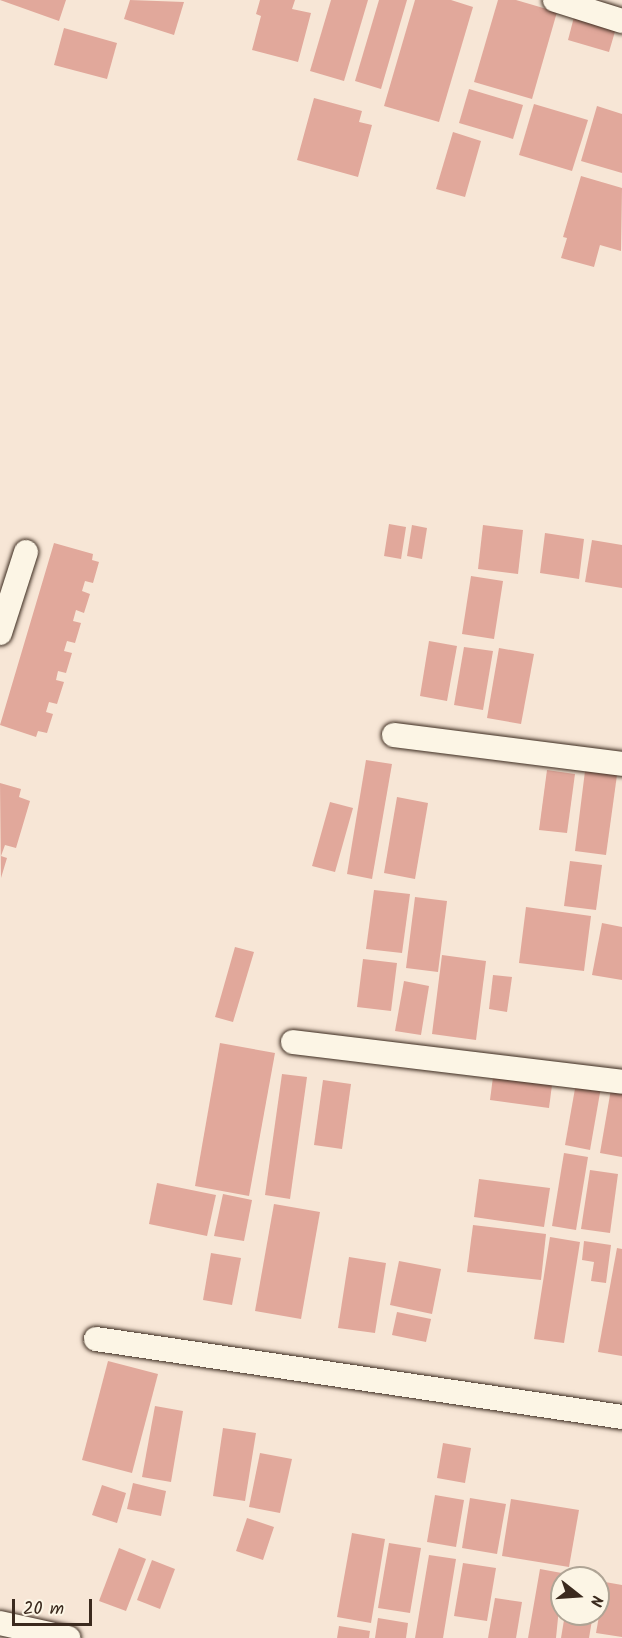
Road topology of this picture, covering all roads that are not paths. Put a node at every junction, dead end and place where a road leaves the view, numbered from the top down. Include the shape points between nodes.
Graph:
1 (555, 0) edge
2 (622, 21) edge
3 (26, 552) dead end
4 (0, 633) edge
5 (394, 735) dead end
6 (622, 764) edge
7 (293, 1042) dead end
8 (622, 1082) edge
9 (96, 1340) dead end
10 (622, 1417) edge
11 (0, 1623) edge
12 (68, 1638) edge

1 - 2 street
3 - 4 street
5 - 6 street
7 - 8 street
9 - 10 street
11 - 12 street

